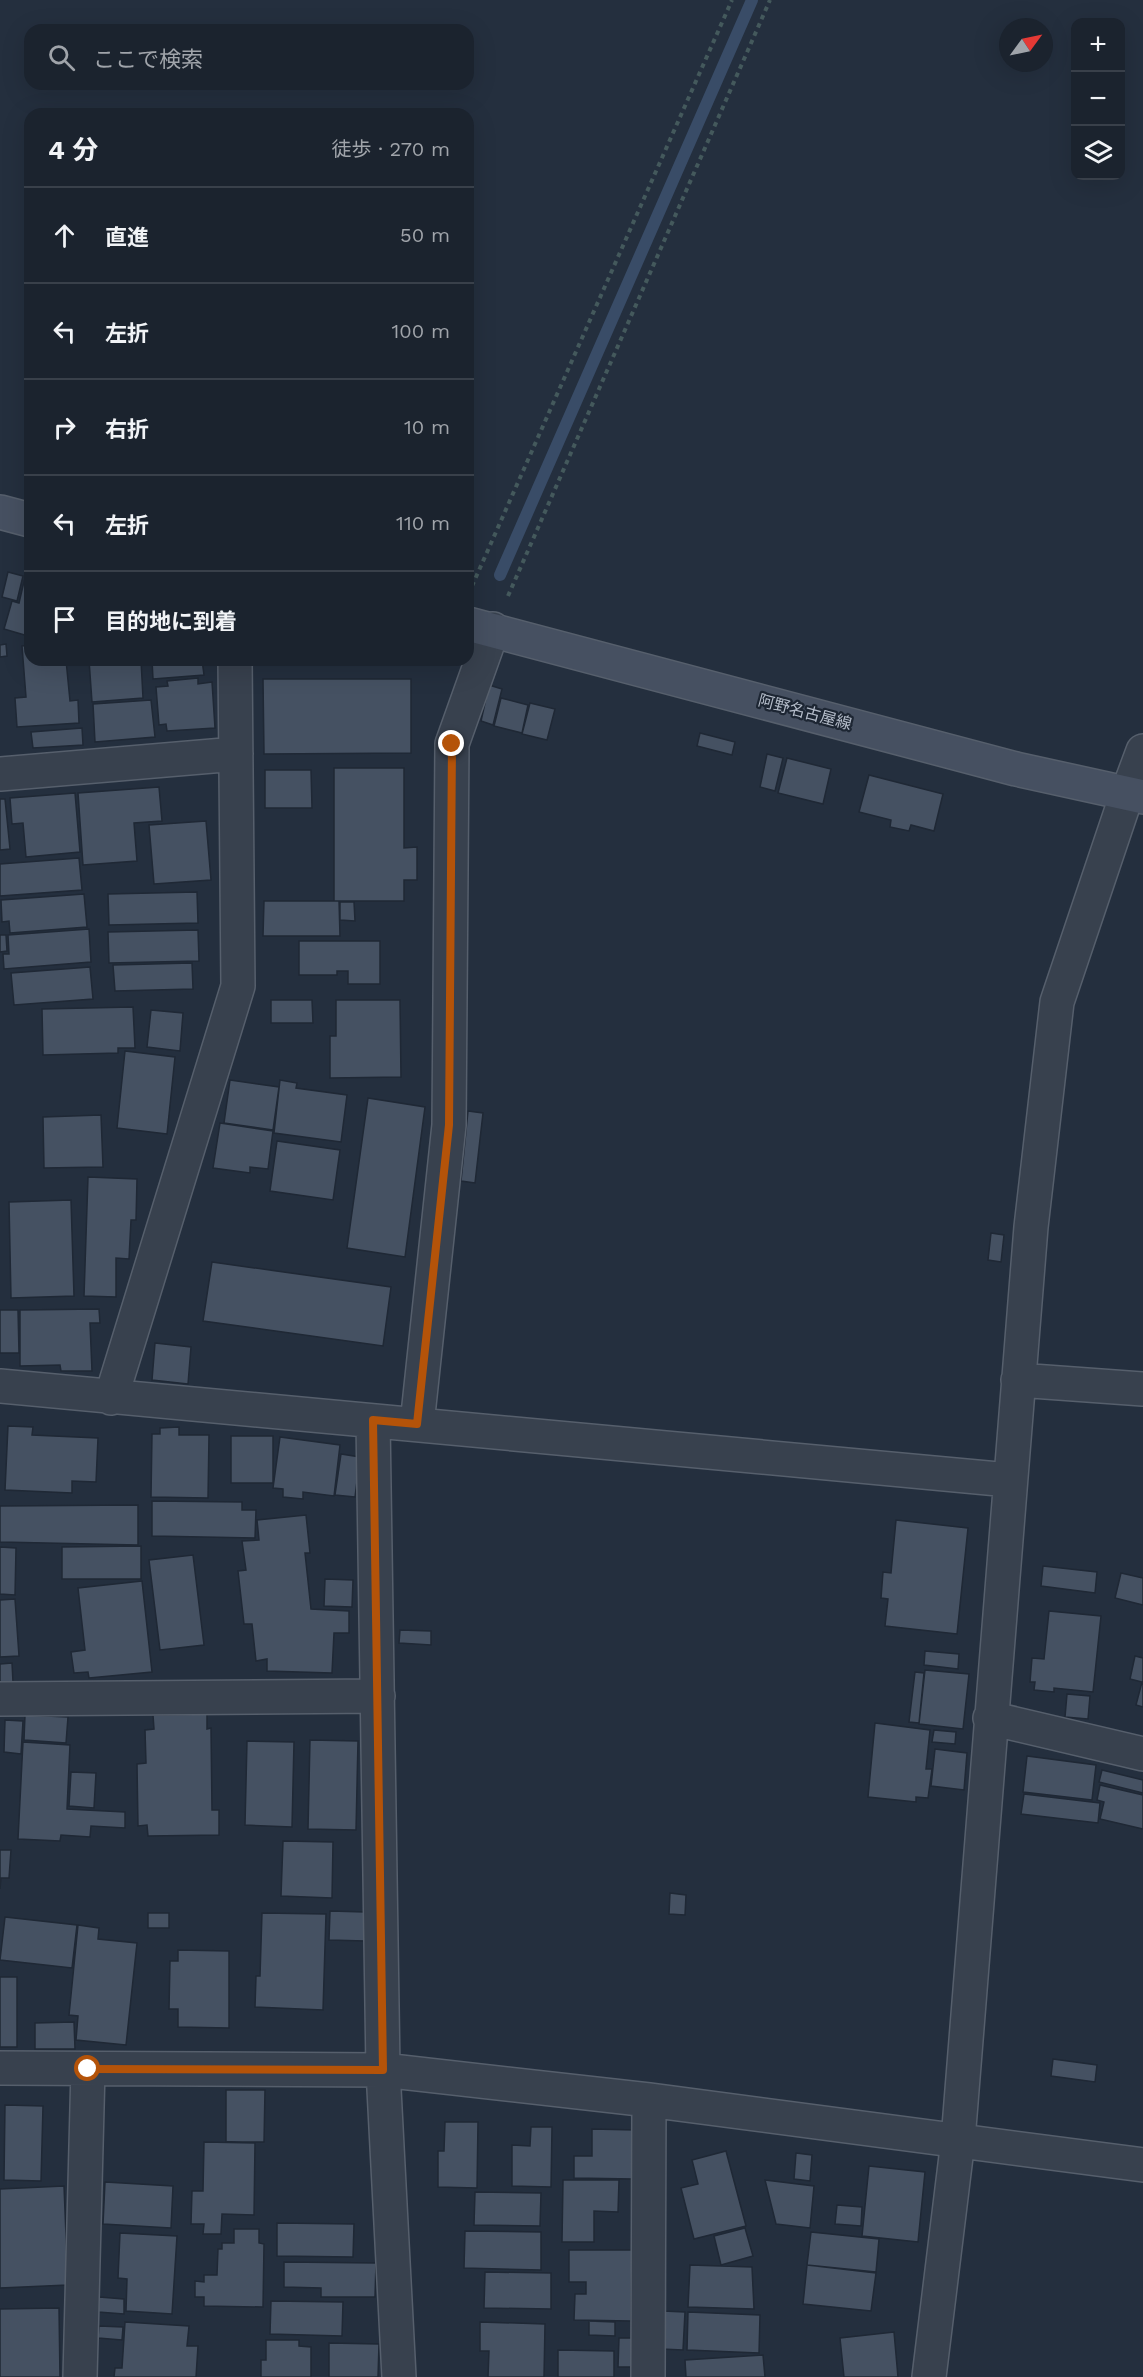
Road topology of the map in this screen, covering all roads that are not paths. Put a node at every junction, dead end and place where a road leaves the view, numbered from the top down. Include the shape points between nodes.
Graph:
1 (0, 512) edge
2 (24, 518) edge
3 (480, 627) edge
4 (474, 652) edge
5 (236, 666) edge
6 (471, 666) edge
7 (1143, 751) edge
8 (236, 754) junction
9 (0, 774) edge
10 (1135, 795) edge
11 (1018, 1380) junction
12 (0, 1386) edge
13 (1143, 1389) edge
14 (111, 1398) junction
15 (373, 1420) junction
16 (417, 1424) junction
17 (1009, 1480) junction
18 (378, 1696) junction
19 (0, 1699) edge
20 (990, 1718) junction
21 (1143, 1754) edge
22 (0, 2068) edge
23 (88, 2069) junction
24 (383, 2070) junction
25 (649, 2100) junction
26 (958, 2140) junction
27 (1143, 2165) edge
28 (80, 2377) edge
29 (399, 2377) edge
30 (648, 2377) edge
31 (929, 2377) edge

1 - 2 main road
3 - 4 street
3 - 10 main road, 阿野名古屋線 via 1016,769
5 - 8 street
6 - 16 street via 452,744 449,1125
7 - 10 street
8 - 9 street
8 - 14 street via 238,986
10 - 11 street via 1057,1002
11 - 13 street
11 - 17 street
12 - 14 street
14 - 15 street
15 - 16 street
15 - 18 street
16 - 17 street
17 - 20 street
18 - 19 street
18 - 24 street
20 - 21 street
20 - 26 street
22 - 23 street
23 - 24 street
23 - 28 street
24 - 25 street
24 - 29 street
25 - 26 street
25 - 30 street
26 - 27 street
26 - 31 street

